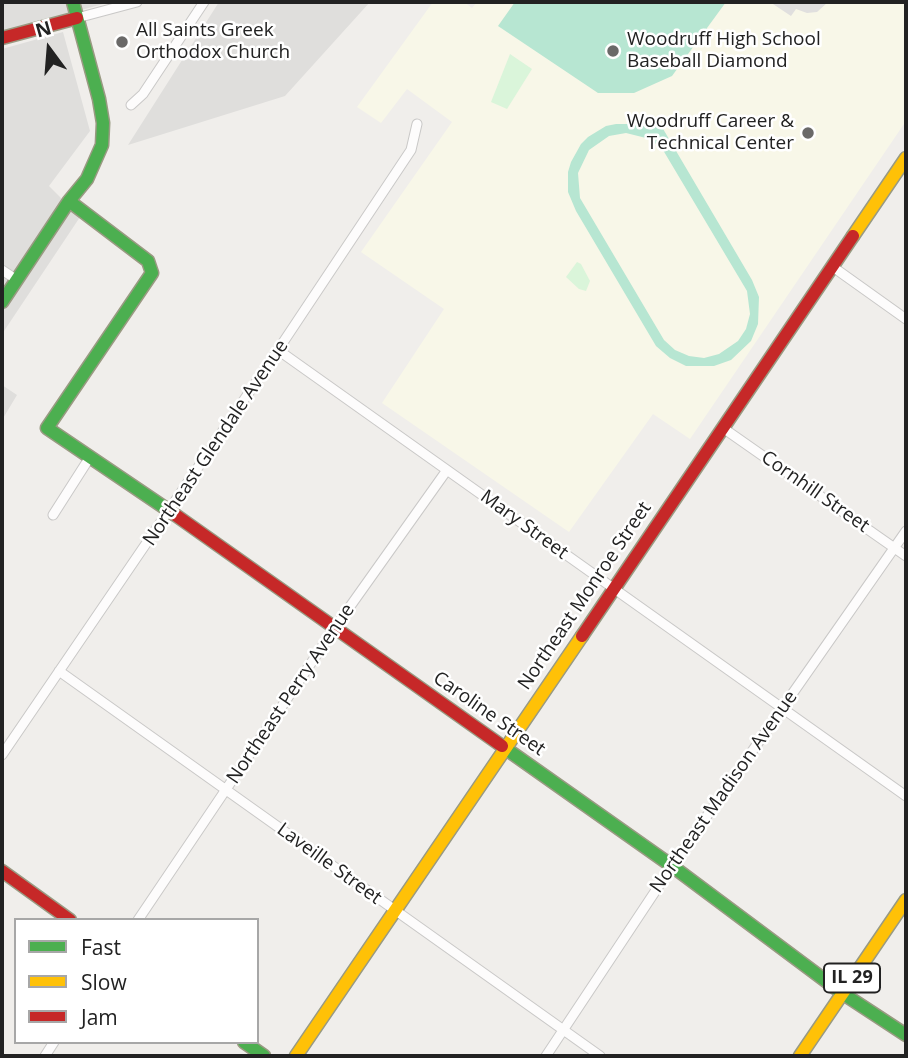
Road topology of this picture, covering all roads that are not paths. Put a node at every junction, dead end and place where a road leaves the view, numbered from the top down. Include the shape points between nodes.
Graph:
1 (73, 2) edge
2 (137, 2) edge
3 (204, 2) edge
4 (77, 18) junction
5 (2, 38) edge
6 (131, 105) dead end
7 (417, 124) dead end
8 (906, 158) edge
9 (69, 201) junction
10 (833, 267) junction
11 (2, 270) edge
12 (17, 280) junction
13 (2, 302) edge
14 (906, 319) edge
15 (278, 351) junction
16 (723, 428) junction
17 (90, 457) junction
18 (447, 470) junction
19 (169, 511) junction
20 (53, 515) dead end
21 (906, 531) edge
22 (894, 548) junction
23 (906, 556) edge
24 (613, 589) junction
25 (334, 629) junction
26 (59, 671) junction
27 (783, 709) junction
28 (505, 749) junction
29 (2, 755) edge
30 (226, 790) junction
31 (906, 796) edge
32 (672, 866) junction
33 (2, 871) edge
34 (906, 900) edge
35 (395, 912) junction
36 (67, 918) edge
37 (139, 918) edge
38 (842, 993) junction
39 (564, 1030) junction
40 (906, 1035) edge
41 (247, 1044) edge
42 (264, 1056) edge
43 (296, 1056) edge
44 (546, 1056) edge
45 (600, 1056) edge
46 (800, 1056) edge

1 - 4 street
2 - 4 street
3 - 6 street
4 - 5 street
4 - 9 street via 101,108 102,145 87,179
7 - 15 street, Northeast Glendale Avenue via 411,150
8 - 10 street, Northeast Monroe Street
9 - 12 street
9 - 17 street, Caroline Street via 148,261 152,273 47,428
10 - 14 street
10 - 16 street, Northeast Monroe Street
11 - 12 street
12 - 13 street
15 - 18 street, Mary Street
15 - 19 street, Northeast Glendale Avenue
16 - 22 street, Cornhill Street
16 - 24 street, Northeast Monroe Street
17 - 19 street, Caroline Street
17 - 20 street
18 - 24 street, Mary Street
18 - 25 street, Northeast Perry Avenue
19 - 25 street, Caroline Street
19 - 26 street, Northeast Glendale Avenue
21 - 22 street, Northeast Madison Avenue
22 - 23 street, Cornhill Street
22 - 27 street, Northeast Madison Avenue
24 - 27 street, Mary Street
24 - 28 street, Northeast Monroe Street
25 - 28 street, Caroline Street
25 - 30 street, Northeast Perry Avenue
26 - 29 street, Northeast Glendale Avenue
26 - 30 street, Laveille Street
27 - 31 street, Mary Street
27 - 32 street, Northeast Madison Avenue
28 - 32 street, Caroline Street
28 - 35 street, Northeast Monroe Street
30 - 35 street, Laveille Street
30 - 37 street, Northeast Perry Avenue
32 - 38 street, Caroline Street
32 - 39 street, Northeast Madison Avenue
33 - 36 street
34 - 38 street, IL 29
35 - 39 street, Laveille Street
35 - 43 street, Northeast Monroe Street
38 - 40 street, Caroline Street
38 - 46 street, IL 29
39 - 44 street, Northeast Madison Avenue
39 - 45 street, Laveille Street
41 - 42 street

